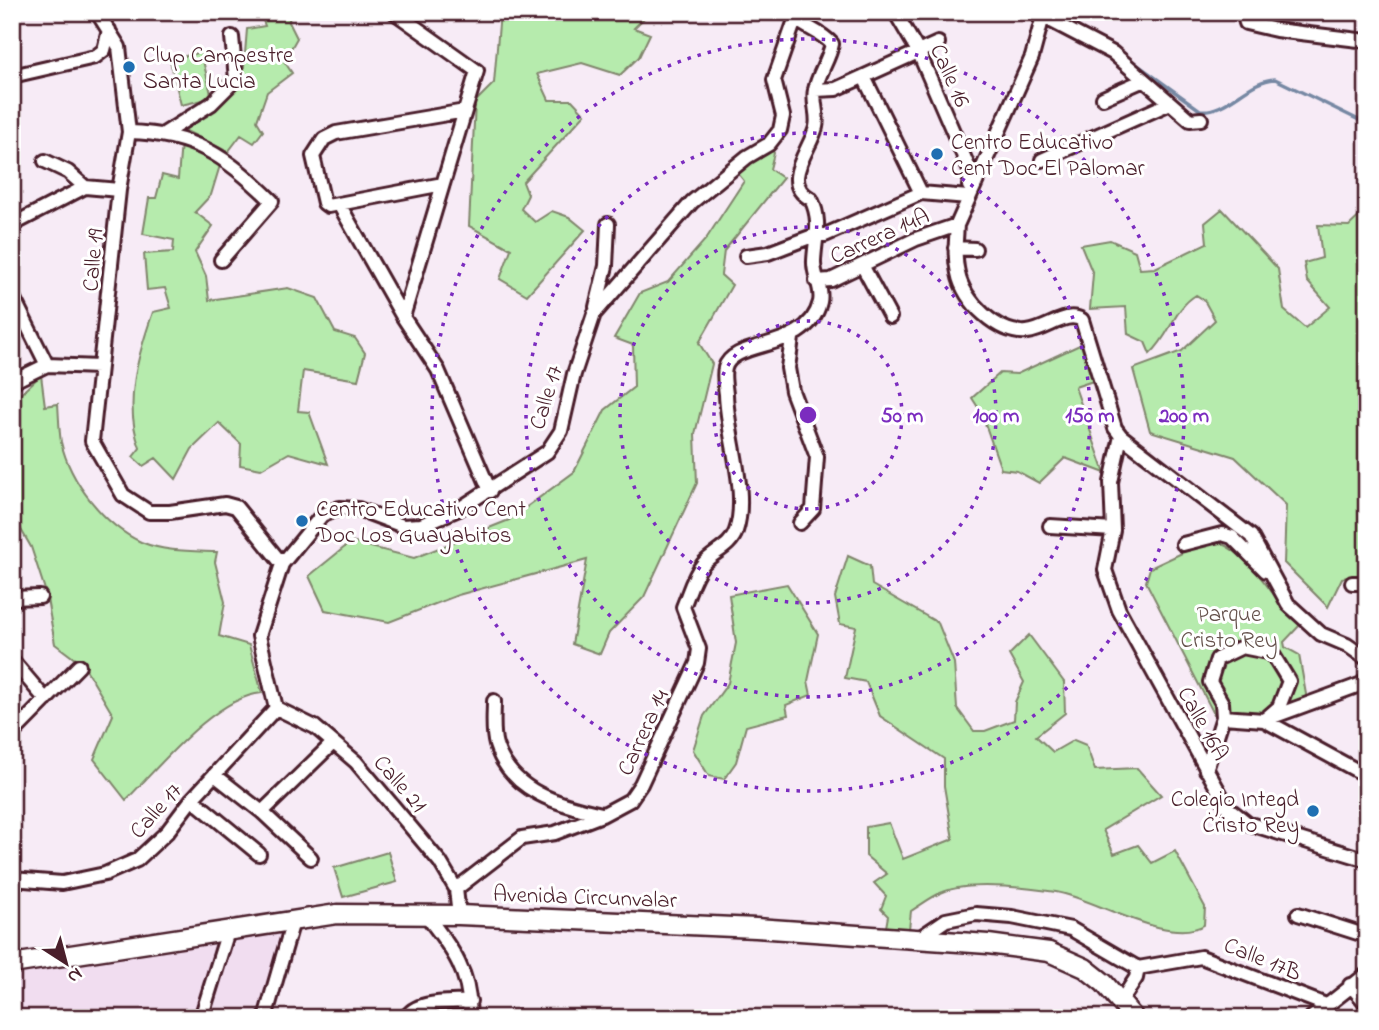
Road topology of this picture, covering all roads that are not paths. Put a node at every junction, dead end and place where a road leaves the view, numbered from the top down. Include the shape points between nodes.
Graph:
1 (97, 12) edge
2 (394, 12) edge
3 (895, 12) edge
4 (1038, 14) edge
5 (792, 16) edge
6 (1245, 18) edge
7 (108, 30) junction
8 (232, 37) dead end
9 (1367, 41) edge
10 (938, 43) dead end
11 (919, 53) junction
12 (12, 76) edge
13 (864, 77) junction
14 (1144, 80) junction
15 (815, 90) junction
16 (1103, 98) dead end
17 (1168, 104) junction
18 (465, 111) junction
19 (1201, 119) dead end
20 (129, 132) junction
21 (165, 133) junction
22 (1042, 160) dead end
23 (45, 161) dead end
24 (443, 184) junction
25 (85, 187) junction
26 (119, 190) junction
27 (921, 193) junction
28 (968, 197) junction
29 (340, 206) junction
30 (608, 224) dead end
31 (12, 225) edge
32 (957, 225) junction
33 (818, 234) junction
34 (955, 248) junction
35 (975, 249) dead end
36 (746, 256) dead end
37 (221, 260) dead end
38 (862, 265) junction
39 (817, 281) junction
40 (12, 295) edge
41 (594, 314) junction
42 (402, 317) junction
43 (890, 317) dead end
44 (792, 338) junction
45 (47, 365) junction
46 (99, 367) junction
47 (14, 375) edge
48 (1121, 436) junction
49 (490, 491) junction
50 (800, 523) dead end
51 (1050, 526) dead end
52 (1113, 530) junction
53 (1183, 544) dead end
54 (282, 564) junction
55 (1269, 574) junction
56 (1352, 583) dead end
57 (1367, 583) edge
58 (40, 597) dead end
59 (12, 598) edge
60 (1367, 659) edge
61 (12, 660) edge
62 (79, 667) dead end
63 (1367, 678) edge
64 (46, 700) junction
65 (494, 701) dead end
66 (276, 708) junction
67 (1223, 717) junction
68 (1264, 720) junction
69 (12, 734) edge
70 (333, 743) junction
71 (1206, 770) junction
72 (216, 776) junction
73 (1367, 776) edge
74 (192, 799) junction
75 (262, 812) junction
76 (602, 815) junction
77 (259, 854) dead end
78 (311, 858) dead end
79 (1367, 860) edge
80 (12, 879) edge
81 (456, 890) junction
82 (1298, 914) dead end
83 (426, 915) junction
84 (459, 915) junction
85 (293, 921) junction
86 (228, 931) junction
87 (1367, 936) edge
88 (915, 941) junction
89 (12, 964) edge
90 (1138, 968) junction
91 (1367, 974) edge
92 (1350, 985) junction
93 (470, 1001) junction
94 (1121, 1001) junction
95 (1326, 1004) junction
96 (1367, 1004) edge
97 (201, 1018) edge
98 (265, 1018) edge
99 (406, 1018) edge
100 (468, 1018) edge
101 (1134, 1018) edge
102 (1311, 1018) edge

1 - 7 street, Calle 19
2 - 18 street via 477,71
3 - 11 street, Calle 16
4 - 14 street via 1113,53
4 - 28 street via 1032,57
5 - 15 street, Calle 17 via 822,32 832,44
5 - 41 street, Calle 17 via 774,80 783,117 780,130 769,144 692,202
6 - 9 street via 1276,30
7 - 12 street via 104,50 95,57
7 - 20 street, Calle 19 via 119,47
8 - 21 street via 236,79 211,104
10 - 11 street
11 - 13 street
11 - 28 street, Calle 16 via 971,173
13 - 15 street via 836,89
13 - 27 street
14 - 16 street
14 - 17 street
15 - 33 street, Calle 17 via 817,121 798,167 797,183 817,209
17 - 19 street via 1190,120
17 - 22 street
18 - 24 street
18 - 29 street via 324,139 313,156 324,203
20 - 21 street
20 - 26 street, Calle 19
21 - 37 street via 190,140 241,170 272,201
23 - 25 street
24 - 29 street
24 - 42 street
25 - 26 street
25 - 31 street
26 - 46 street, Calle 19
27 - 28 street
27 - 33 street via 825,235
28 - 32 street
29 - 42 street
30 - 41 street via 606,267
32 - 34 street
32 - 38 street, Carrera 14A
33 - 36 street via 768,253
33 - 39 street, Calle 17
34 - 35 street
34 - 48 street via 958,276 975,304 997,325 1029,332 1049,328 1065,317 1082,320
38 - 39 street, Carrera 14A via 831,280
38 - 43 street
39 - 44 street, Calle 17 via 819,305
40 - 45 street
41 - 49 street, Calle 17 via 561,431 547,452
42 - 49 street via 438,370
44 - 50 street via 788,368 792,391 817,457 813,509
44 - 76 street, Carrera 14 via 749,349 731,358 725,368 729,439 740,481 738,518 731,541 705,561 683,607 699,649 697,663 637,793
45 - 46 street
45 - 47 street
46 - 54 street, Calle 19 via 92,441 124,495 149,512 225,504 236,507
48 - 52 street, Calle 16A via 1111,482
48 - 55 street via 1251,536
49 - 54 street, Calle 17 via 421,525 403,526 358,509 322,514
51 - 52 street
52 - 71 street, Calle 16A via 1105,570 1119,610
53 - 55 street via 1222,534 1232,537
54 - 66 street, Calle 17 via 259,635
55 - 60 street via 1288,604 1321,634
56 - 57 street
58 - 59 street
61 - 64 street
62 - 64 street
63 - 68 street via 1362,684
64 - 69 street
65 - 76 street via 494,739 509,770 527,787 559,805
66 - 70 street, Calle 21 via 315,727
66 - 72 street, Calle 17
67 - 68 street
67 - 68 street via 1222,703 1210,682 1217,659 1242,647 1272,653 1289,681 1279,707
67 - 71 street
68 - 73 street
70 - 75 street
70 - 81 street, Calle 21 via 356,762 407,821
71 - 79 street, Calle 16A via 1228,808 1247,823
72 - 74 street, Calle 17
72 - 75 street
74 - 77 street
74 - 80 street, Calle 17 via 167,832 137,860 105,874 62,883
75 - 78 street
76 - 81 street, Carrera 14 via 555,833 522,838
81 - 84 street, Calle 21
82 - 87 street
83 - 84 main road, Avenida Circunvalar
83 - 85 main road, Avenida Circunvalar via 337,914
83 - 93 street via 454,951 466,975
84 - 88 main road, Avenida Circunvalar via 756,928
85 - 86 main road, Avenida Circunvalar
85 - 98 street
86 - 89 main road, Avenida Circunvalar
86 - 97 street
88 - 90 street via 946,920 976,914 1012,917 1072,929
88 - 94 main road, Avenida Circunvalar via 1049,952 1085,968
90 - 94 street
90 - 95 street, Calle 17B via 1201,957
91 - 92 street
92 - 95 street
92 - 96 street
93 - 99 street via 421,1006
93 - 100 street
94 - 101 main road, Avenida Circunvalar
95 - 102 street

